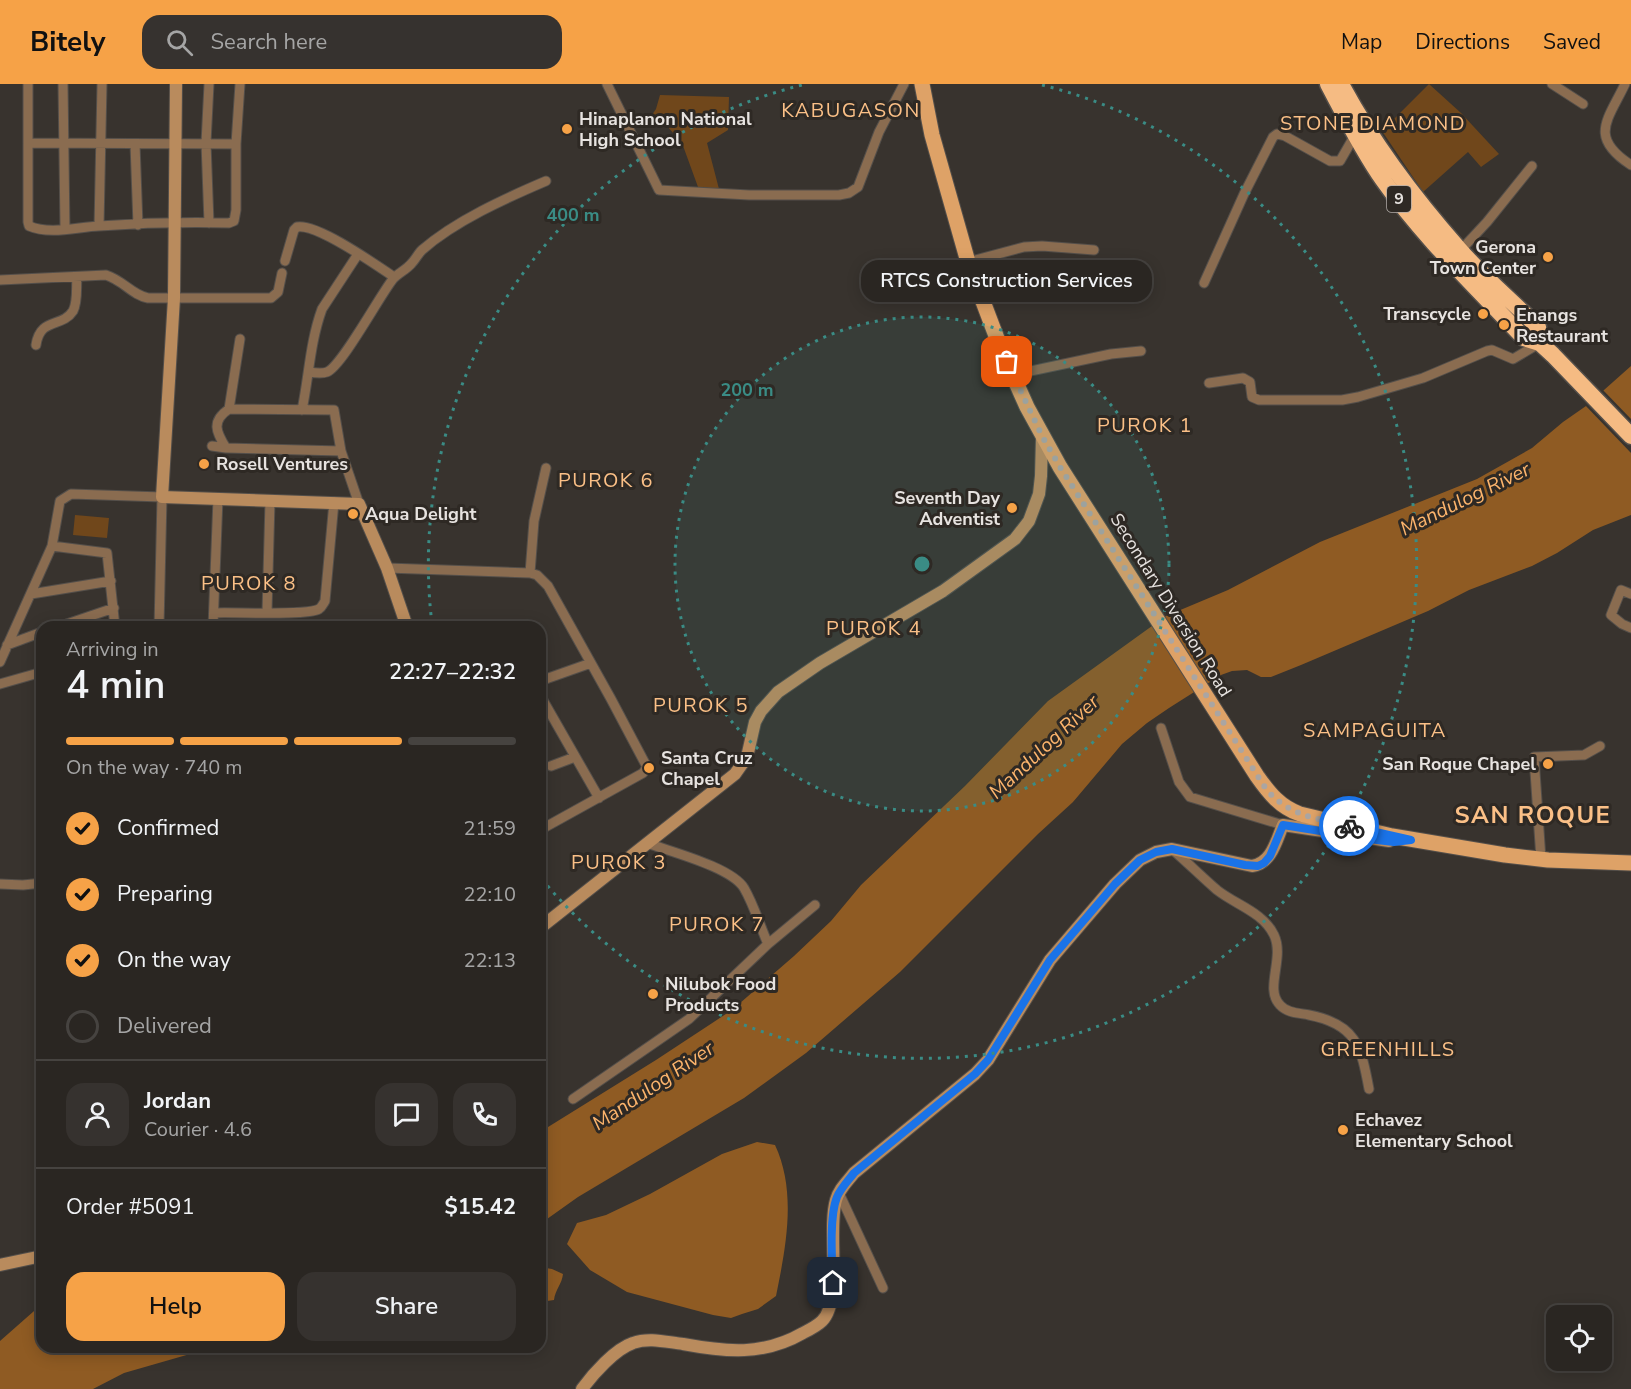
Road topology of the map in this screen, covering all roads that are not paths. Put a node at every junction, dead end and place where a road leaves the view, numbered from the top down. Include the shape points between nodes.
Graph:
1 (28, 84) edge
2 (63, 84) edge
3 (102, 84) edge
4 (176, 84) edge
5 (209, 84) edge
6 (240, 84) edge
7 (607, 84) edge
8 (904, 84) edge
9 (922, 84) edge
10 (1328, 84) edge
11 (1341, 84) edge
12 (1552, 84) edge
13 (1625, 84) edge
14 (1583, 104) dead end
15 (1355, 135) junction
16 (64, 142) junction
17 (206, 142) junction
18 (28, 143) junction
19 (100, 143) junction
20 (176, 143) junction
21 (135, 144) junction
22 (236, 144) junction
23 (1631, 165) edge
24 (1532, 166) dead end
25 (546, 181) dead end
26 (175, 223) junction
27 (209, 223) junction
28 (138, 225) junction
29 (99, 226) junction
30 (65, 229) junction
31 (1094, 250) dead end
32 (358, 254) junction
33 (1455, 255) junction
34 (285, 261) dead end
35 (968, 262) junction
36 (282, 273) dead end
37 (77, 277) junction
38 (394, 277) junction
39 (0, 280) edge
40 (1204, 283) dead end
41 (174, 298) junction
42 (240, 339) dead end
43 (1540, 343) junction
44 (36, 345) dead end
45 (1141, 351) dead end
46 (309, 372) junction
47 (1012, 375) junction
48 (1209, 383) dead end
49 (229, 409) junction
50 (302, 410) junction
51 (1042, 436) junction
52 (1631, 436) edge
53 (212, 446) dead end
54 (226, 448) junction
55 (341, 451) junction
56 (546, 468) dead end
57 (162, 497) junction
58 (218, 498) junction
59 (270, 501) junction
60 (334, 502) junction
61 (359, 504) junction
62 (52, 546) junction
63 (387, 568) junction
64 (530, 573) junction
65 (111, 581) junction
66 (31, 594) junction
67 (1631, 594) edge
68 (114, 608) junction
69 (267, 612) junction
70 (215, 613) junction
71 (76, 621) edge
72 (115, 621) edge
73 (159, 621) edge
74 (214, 621) edge
75 (405, 621) edge
76 (1631, 628) edge
77 (36, 635) edge
78 (7, 645) junction
79 (0, 662) edge
80 (591, 663) junction
81 (36, 674) edge
82 (546, 679) edge
83 (0, 684) edge
84 (546, 706) edge
85 (1161, 728) dead end
86 (1600, 746) dead end
87 (575, 757) junction
88 (551, 766) dead end
89 (599, 798) junction
90 (1283, 825) junction
91 (546, 827) edge
92 (1411, 840) junction
93 (647, 843) junction
94 (1172, 849) junction
95 (1541, 859) junction
96 (1631, 863) edge
97 (0, 884) edge
98 (36, 884) edge
99 (815, 905) dead end
100 (546, 923) edge
101 (768, 944) junction
102 (1369, 1089) dead end
103 (573, 1099) dead end
104 (839, 1193) junction
105 (36, 1257) edge
106 (0, 1265) edge
107 (883, 1288) dead end
108 (582, 1389) edge

1 - 18 street
2 - 16 street
3 - 19 street
4 - 20 street
5 - 17 street
6 - 22 street
7 - 8 street via 658,190 839,195 858,187
9 - 35 main road, Secondary Diversion Road
10 - 15 highway, 9
11 - 33 highway, 9 via 1394,170
12 - 14 street
13 - 23 street via 1605,123 1604,134 1607,143
15 - 33 highway, 9 via 1384,181 1423,229
15 - 40 street via 1340,162 1330,161 1285,136 1273,137
16 - 18 street
16 - 19 street
16 - 30 street
17 - 20 street
17 - 22 street
17 - 27 street
18 - 30 street via 29,226
19 - 21 street
19 - 29 street
20 - 21 street
20 - 26 street
21 - 28 street
22 - 27 street via 236,219
24 - 33 street
25 - 38 street via 448,231
26 - 27 street
26 - 28 street
26 - 41 street
28 - 29 street
29 - 30 street
31 - 35 street via 1024,247
32 - 34 street via 302,226 294,231
32 - 38 street
32 - 46 street via 322,309
33 - 43 highway, 9 via 1476,287 1524,338
33 - 43 highway, 9 via 1538,327
35 - 47 main road, Secondary Diversion Road
36 - 41 street via 278,292 271,298
37 - 39 street
37 - 41 street via 106,275 118,279 140,297
37 - 44 street via 74,309 43,328
38 - 46 street via 331,369
41 - 57 street
42 - 49 street
43 - 48 street via 1513,359 1487,351 1392,388 1342,400 1259,400 1252,397 1250,382 1243,378
43 - 52 highway, 9
45 - 47 street
46 - 50 street
47 - 51 main road, Secondary Diversion Road
49 - 50 street
49 - 54 street via 216,421
50 - 55 street via 334,410
51 - 92 main road, Secondary Diversion Road via 1272,796 1291,811 1309,817
51 - 93 street via 1039,494 1029,521 1015,539 943,591 778,692 754,722 742,767
53 - 54 street
54 - 55 street
55 - 61 street
56 - 64 street via 534,521
57 - 58 street
57 - 62 street via 67,496 60,501
57 - 73 street
58 - 59 street
58 - 70 street
59 - 60 street
59 - 69 street
60 - 61 street
60 - 69 street via 325,602 317,610
61 - 63 street
62 - 65 street via 107,553
62 - 66 street
63 - 64 street
63 - 75 street
64 - 80 street via 548,586
65 - 66 street
65 - 68 street
66 - 78 street
67 - 76 street via 1621,590 1611,615
68 - 71 street
68 - 72 street
69 - 70 street
70 - 74 street
77 - 78 street
78 - 79 street
80 - 82 street
80 - 89 street via 647,768
81 - 83 street
84 - 87 street
85 - 90 street via 1174,770 1182,787 1194,799
86 - 95 street via 1584,755 1534,757
87 - 88 street
87 - 89 street
89 - 91 street
90 - 92 street via 1394,842
90 - 94 street via 1270,856 1258,866
92 - 95 main road, Secondary Diversion Road
93 - 100 street
93 - 101 street via 736,878
94 - 102 street via 1218,890 1269,927 1278,950 1273,980 1277,1002 1290,1011 1331,1020 1344,1028 1362,1054
94 - 104 street via 1146,856 1128,870 1050,960 988,1060 854,1173
95 - 96 main road, Secondary Diversion Road
97 - 98 street
99 - 101 street
101 - 103 street via 689,1019
104 - 107 street
104 - 108 street via 832,1250 833,1300 821,1322 770,1348 745,1351 651,1340 632,1343 608,1361
105 - 106 street

